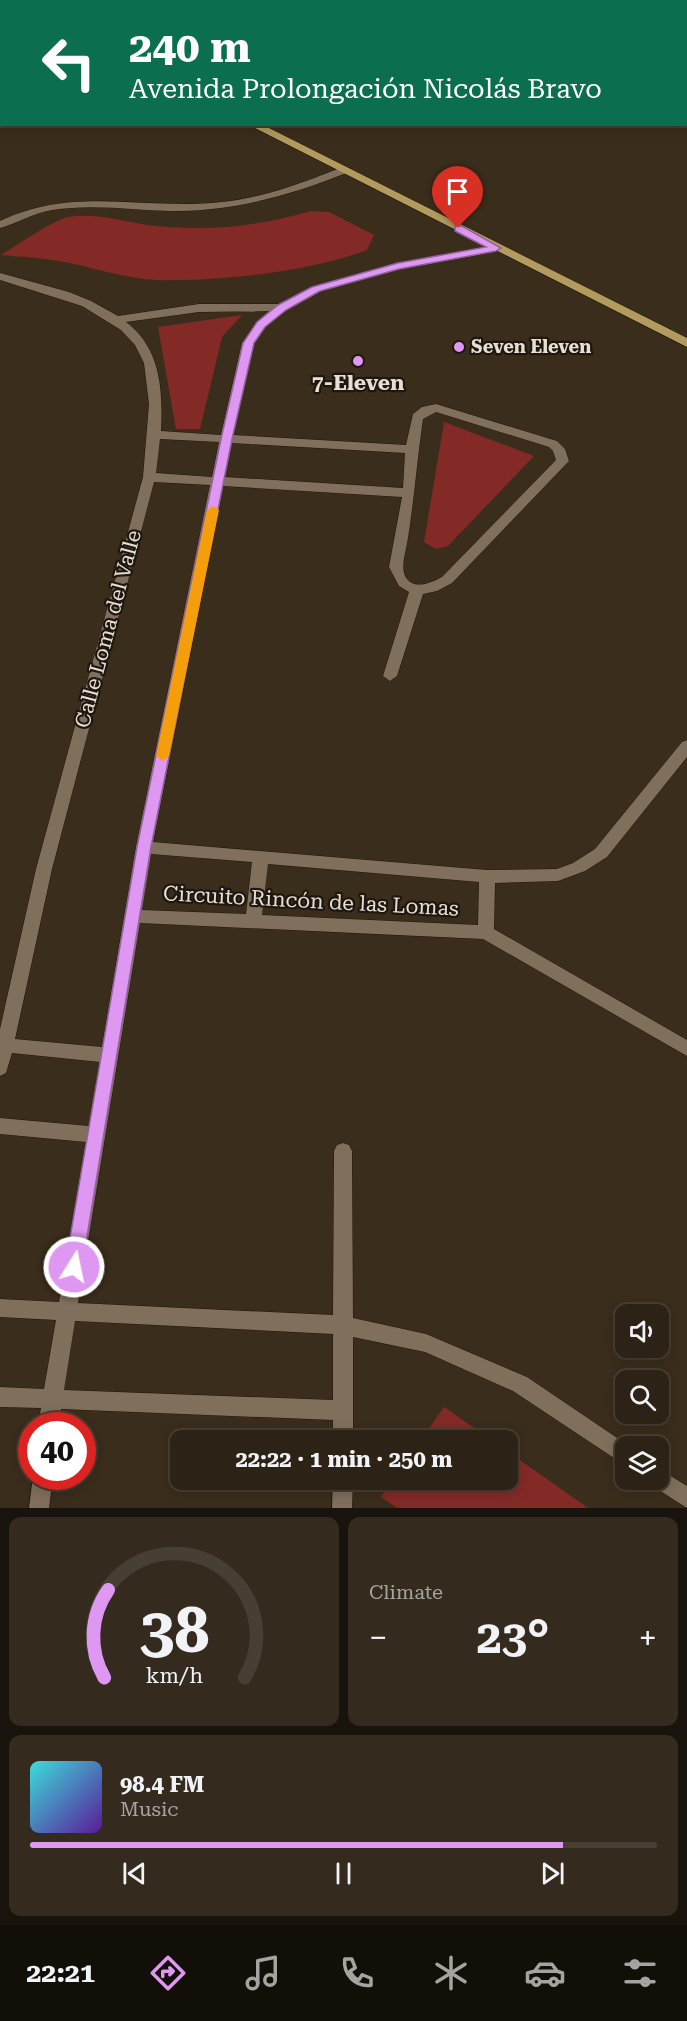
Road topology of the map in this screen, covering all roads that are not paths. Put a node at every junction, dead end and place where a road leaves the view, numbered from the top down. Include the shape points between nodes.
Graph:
1 (256, 126) edge
2 (345, 170) junction
3 (0, 225) edge
4 (496, 248) junction
5 (0, 276) edge
6 (282, 307) junction
7 (117, 320) junction
8 (687, 343) edge
9 (156, 435) junction
10 (226, 439) junction
11 (412, 449) junction
12 (148, 477) junction
13 (219, 481) junction
14 (409, 493) junction
15 (417, 590) junction
16 (390, 676) dead end
17 (687, 746) edge
18 (144, 847) junction
19 (261, 857) junction
20 (487, 876) junction
21 (133, 915) junction
22 (253, 921) junction
23 (486, 932) junction
24 (3, 1045) edge
25 (687, 1049) edge
26 (109, 1055) junction
27 (0, 1068) edge
28 (0, 1126) edge
29 (96, 1135) junction
30 (343, 1151) dead end
31 (0, 1308) edge
32 (66, 1311) junction
33 (342, 1326) junction
34 (0, 1397) edge
35 (51, 1399) junction
36 (343, 1410) junction
37 (50, 1412) edge
38 (343, 1430) edge
39 (615, 1449) edge
40 (669, 1486) edge
41 (41, 1490) edge
42 (343, 1490) edge
43 (687, 1498) edge
44 (39, 1508) edge
45 (342, 1508) edge

1 - 2 main road
2 - 3 street via 255,201 202,207 77,203 34,210
2 - 4 main road
4 - 6 street via 355,277 316,289
4 - 8 main road
5 - 7 street, Calle Loma del Valle via 59,292
6 - 7 street via 199,308
6 - 10 street via 248,343
7 - 9 street, Calle Loma del Valle via 140,343 150,362
9 - 10 street
9 - 12 street, Calle Loma del Valle
10 - 11 street
10 - 13 street
11 - 14 street
11 - 15 street via 417,417 436,408 553,444 563,461 447,580 436,587
12 - 13 street
12 - 24 street, Calle Loma del Valle via 44,869
13 - 14 street
13 - 18 street
14 - 15 street via 396,567 403,583
15 - 16 street
17 - 20 street, Circuito Rincón de las Lomas via 601,853 558,875
18 - 19 street, Circuito Rincón de las Lomas
18 - 21 street
19 - 20 street, Circuito Rincón de las Lomas
19 - 22 street
20 - 23 street, Circuito Rincón de las Lomas
21 - 22 street, Circuito Rincón de las Lomas
21 - 26 street
22 - 23 street, Circuito Rincón de las Lomas
23 - 25 street, Circuito Rincón de las Lomas
24 - 26 street
24 - 27 street, Calle Loma del Valle
26 - 29 street
28 - 29 street
29 - 32 street
30 - 33 street
31 - 32 street
32 - 33 street
32 - 35 street
33 - 36 street
33 - 39 street via 426,1343 520,1384
34 - 35 street
35 - 36 street
35 - 37 street
36 - 38 street
40 - 43 street
41 - 44 street
42 - 45 street

